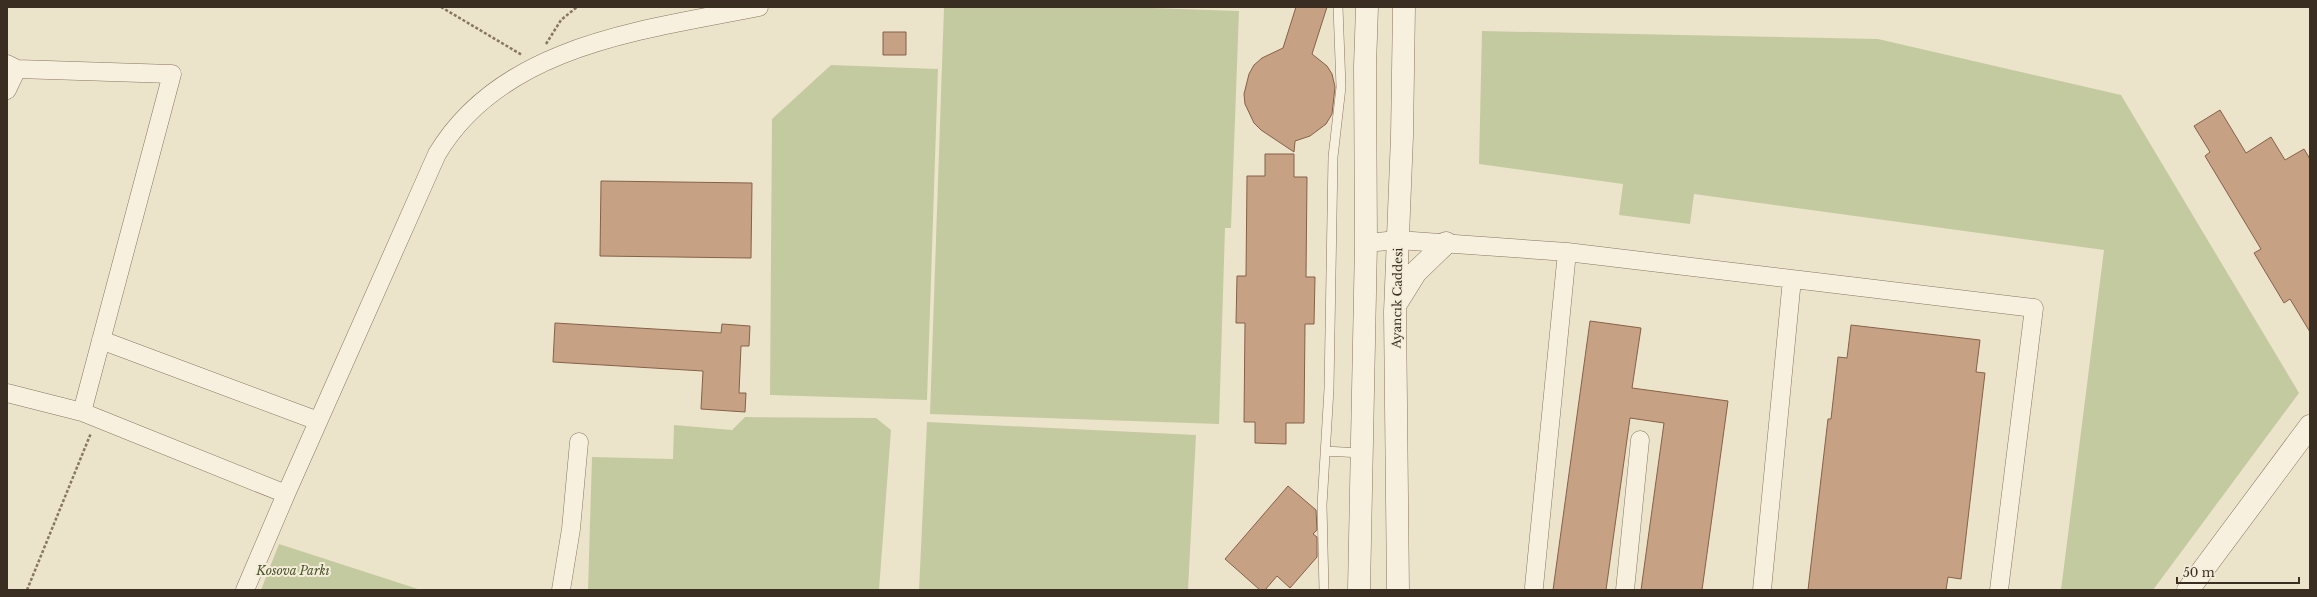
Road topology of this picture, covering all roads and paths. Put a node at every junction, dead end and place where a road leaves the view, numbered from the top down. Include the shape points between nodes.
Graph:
1 (441, 7) edge
2 (577, 7) edge
3 (759, 7) edge
4 (1338, 7) edge
5 (1367, 7) edge
6 (1404, 7) edge
7 (541, 65) junction
8 (12, 67) edge
9 (7, 90) edge
10 (1398, 240) junction
11 (1366, 243) junction
12 (1446, 243) junction
13 (1566, 252) junction
14 (1792, 279) junction
15 (1396, 305) junction
16 (100, 340) junction
17 (7, 393) edge
18 (90, 415) junction
19 (318, 421) junction
20 (2310, 426) edge
21 (1640, 440) dead end
22 (579, 442) dead end
23 (1325, 451) junction
24 (1362, 453) junction
25 (286, 494) junction
26 (1534, 587) dead end
27 (27, 590) edge
28 (245, 590) edge
29 (560, 590) edge
30 (1324, 590) edge
31 (1359, 590) edge
32 (1398, 590) edge
33 (1625, 590) edge
34 (1762, 590) edge
35 (1999, 590) edge
36 (2188, 590) edge

1 - 7 path
2 - 7 path via 555,28 543,52
3 - 7 street via 625,33
4 - 23 lane via 1341,87 1333,156 1329,389
5 - 11 street
6 - 10 street, Ayancık Caddesi
7 - 19 street via 484,99 447,137 437,154
8 - 9 street
8 - 16 street via 172,74
10 - 11 street
10 - 12 street
10 - 15 street, Ayancık Caddesi
11 - 24 street
12 - 13 street
12 - 15 street via 1416,272
13 - 14 street
13 - 26 street
14 - 34 street
14 - 35 street via 2034,308
15 - 32 street, Ayancık Caddesi
16 - 18 street
16 - 19 street
17 - 18 street
18 - 25 street
18 - 27 path
19 - 25 street
20 - 36 street
21 - 33 street
22 - 29 street via 571,529
23 - 24 lane
23 - 30 lane via 1322,505
24 - 31 street
25 - 28 street

